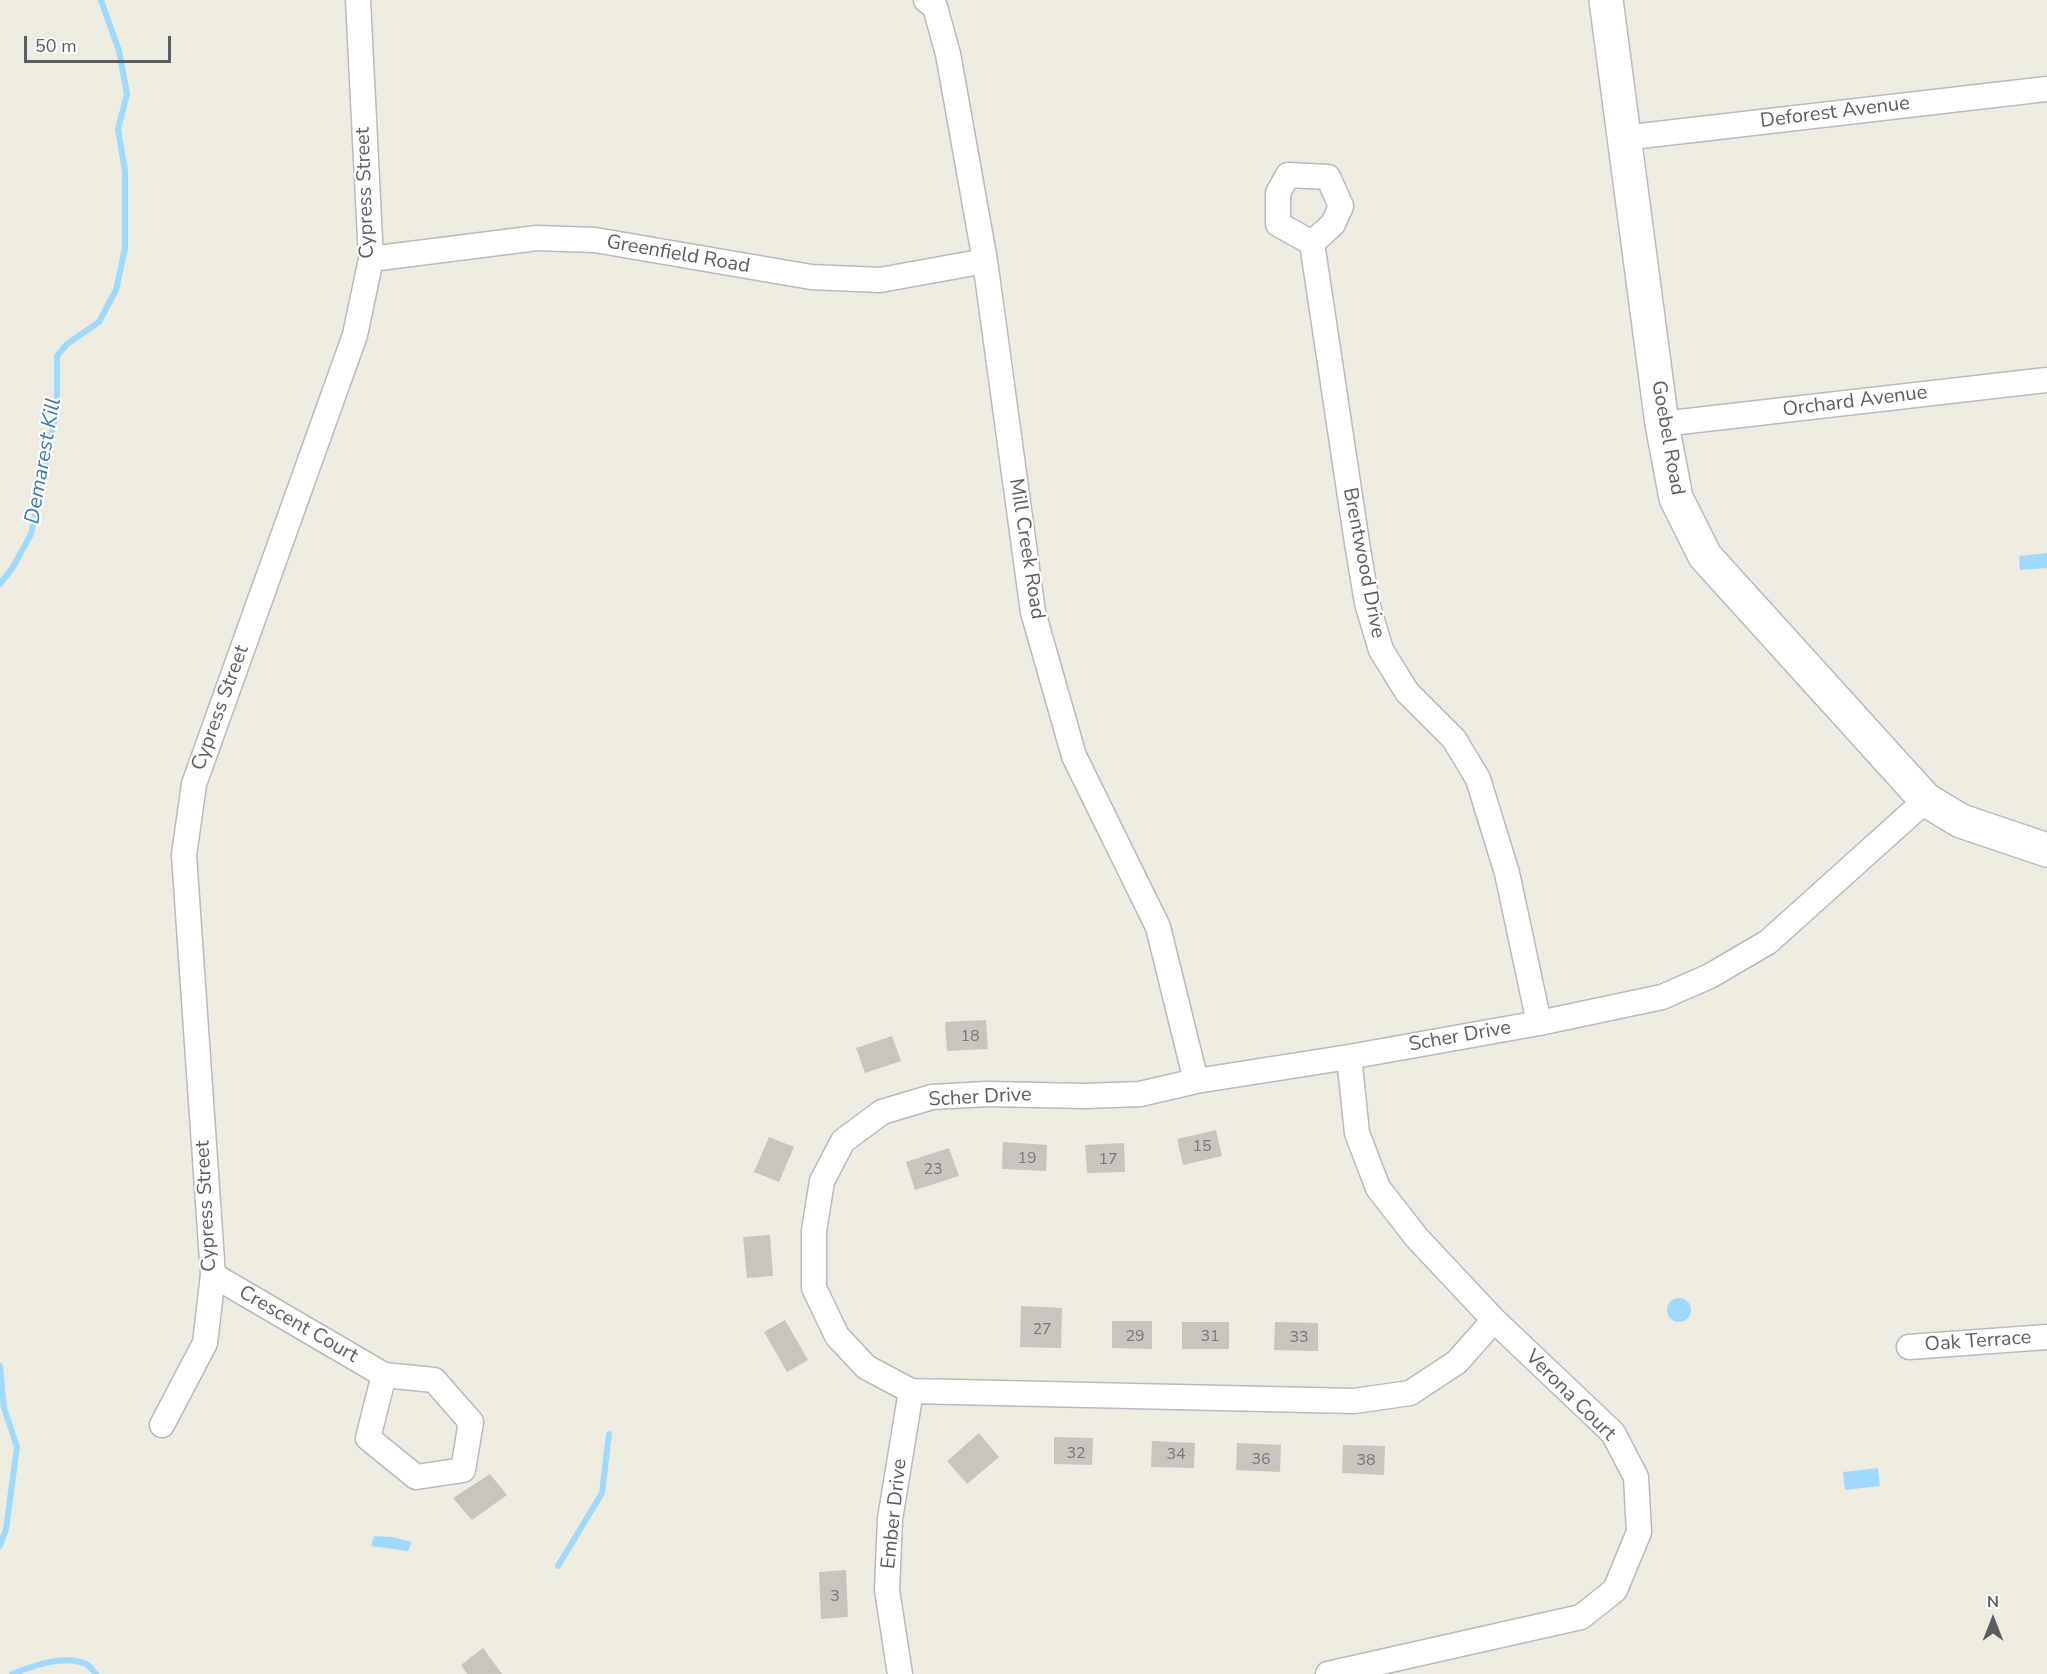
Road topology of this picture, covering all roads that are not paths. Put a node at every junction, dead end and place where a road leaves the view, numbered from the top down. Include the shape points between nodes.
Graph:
1 (358, 0) edge
2 (926, 0) edge
3 (1606, 0) edge
4 (2047, 89) edge
5 (1623, 138) junction
6 (1312, 243) dead end
7 (371, 259) junction
8 (985, 261) junction
9 (2047, 380) edge
10 (1662, 424) junction
11 (1926, 800) junction
12 (2047, 850) edge
13 (1539, 1023) junction
14 (1349, 1057) junction
15 (1196, 1081) junction
16 (213, 1275) junction
17 (1494, 1320) junction
18 (2047, 1337) edge
19 (1909, 1347) dead end
20 (384, 1375) junction
21 (911, 1390) junction
22 (162, 1425) dead end
23 (900, 1674) edge
24 (1328, 1674) edge

1 - 7 street, Cypress Street
2 - 8 street, Mill Creek Road via 935,7 948,54
3 - 5 street, Goebel Road
4 - 5 street, Deforest Avenue
5 - 10 street, Goebel Road
6 - 13 street, Brentwood Drive via 1367,603 1381,650 1407,692 1454,739 1478,779 1507,873
7 - 8 street, Greenfield Road via 537,238 595,240 811,277 880,280
7 - 16 street, Cypress Street via 355,335 194,784 184,855
8 - 15 street, Mill Creek Road via 1033,612 1074,756 1158,927
9 - 10 street, Orchard Avenue
10 - 11 street, Goebel Road via 1676,498 1705,555
11 - 12 street, Goebel Road via 1960,821
11 - 13 street, Scher Drive via 1768,942 1710,976 1662,997
13 - 14 street, Scher Drive
14 - 15 street, Scher Drive
14 - 17 street, Verona Court via 1357,1133 1378,1188
15 - 21 street, Scher Drive via 1140,1094 932,1097 882,1112 843,1141 822,1180 814,1231 814,1288 837,1336 866,1367
16 - 20 street, Crescent Court
16 - 22 street, Cypress Street via 204,1343
17 - 21 street, Scher Drive via 1457,1362 1410,1393 1354,1401
17 - 24 street, Verona Court via 1612,1433 1636,1477 1639,1532 1615,1590 1581,1617
18 - 19 street, Oak Terrace
20 - 20 street, Crescent Court via 434,1380 471,1422 463,1470 416,1477 368,1438
21 - 23 street, Ember Drive via 890,1519 887,1590

